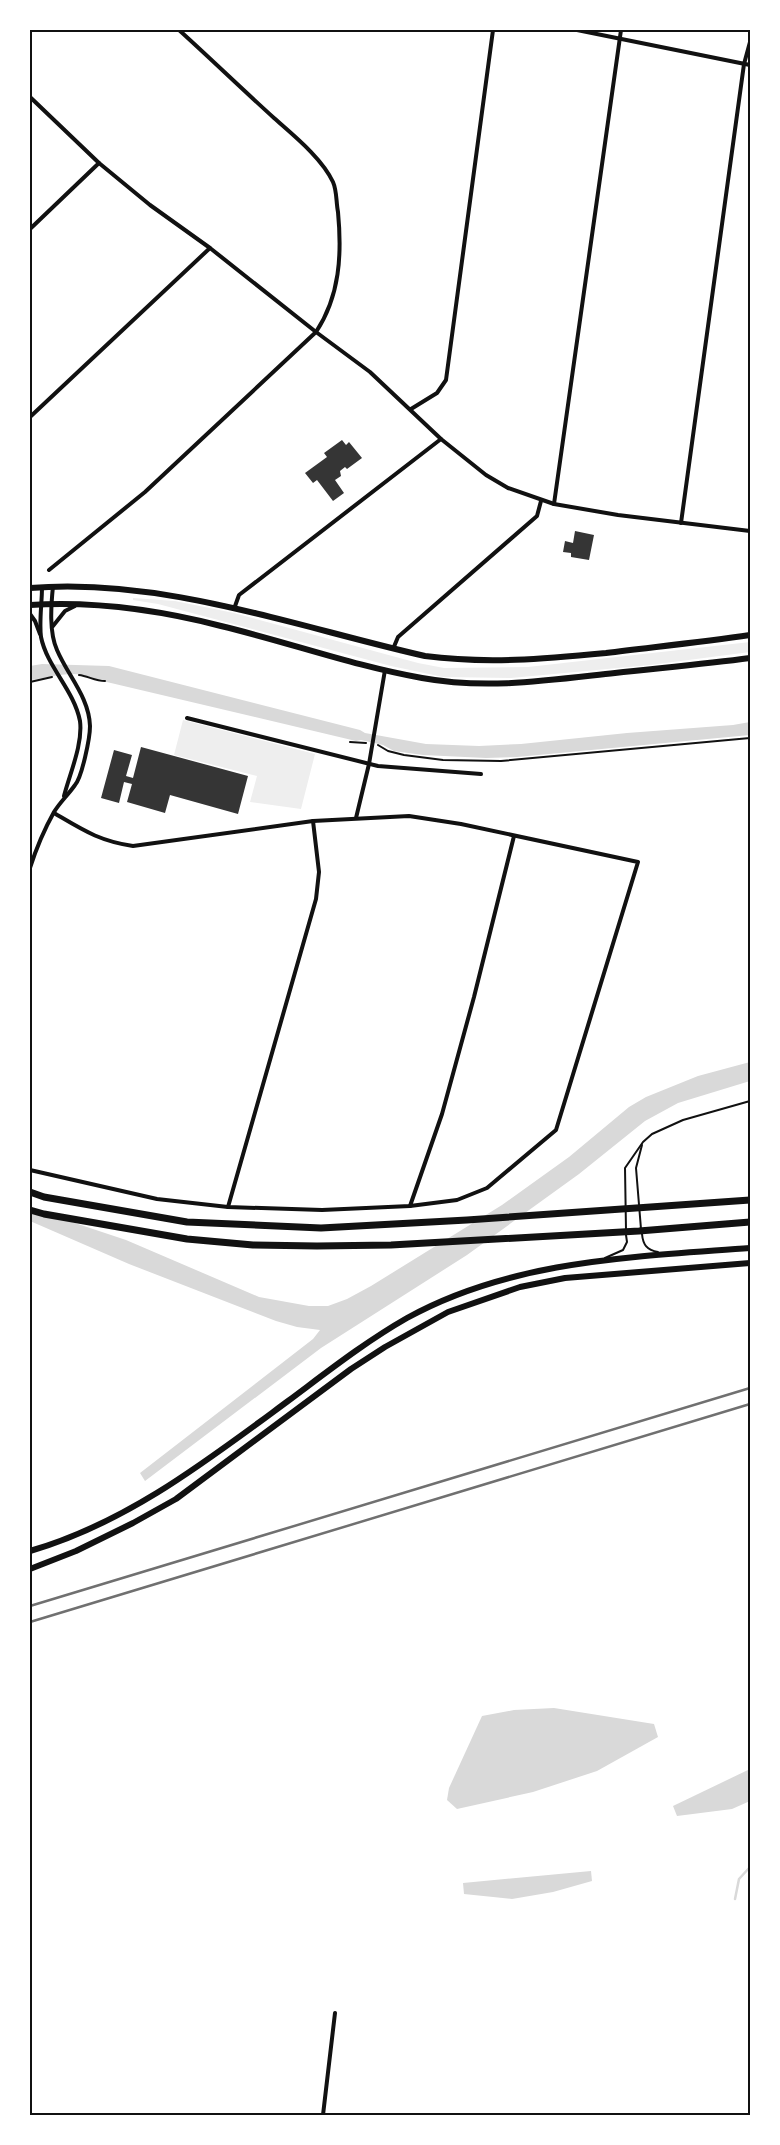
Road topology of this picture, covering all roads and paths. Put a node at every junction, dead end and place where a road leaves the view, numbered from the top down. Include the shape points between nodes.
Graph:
1 (179, 30) edge
2 (493, 30) edge
3 (577, 30) edge
4 (621, 30) edge
5 (619, 38) junction
6 (750, 42) edge
7 (744, 64) junction
8 (750, 65) edge
9 (30, 97) edge
10 (99, 163) junction
11 (30, 229) edge
12 (210, 248) junction
13 (316, 332) junction
14 (411, 409) junction
15 (30, 417) edge
16 (441, 439) junction
17 (541, 501) junction
18 (554, 504) junction
19 (681, 523) junction
20 (750, 532) edge
21 (49, 570) dead end
22 (52, 586) junction
23 (42, 587) junction
24 (30, 588) edge
25 (42, 604) junction
26 (51, 604) junction
27 (82, 604) junction
28 (30, 605) edge
29 (234, 609) junction
30 (30, 614) edge
31 (53, 626) junction
32 (750, 635) edge
33 (41, 637) junction
34 (393, 649) junction
35 (750, 658) edge
36 (385, 670) junction
37 (187, 718) dead end
38 (750, 738) edge
39 (350, 742) dead end
40 (369, 764) junction
41 (481, 774) dead end
42 (63, 798) junction
43 (54, 813) junction
44 (356, 818) junction
45 (313, 821) junction
46 (514, 836) junction
47 (30, 868) edge
48 (750, 1101) edge
49 (643, 1142) junction
50 (30, 1170) edge
51 (30, 1192) edge
52 (750, 1200) edge
53 (410, 1206) junction
54 (228, 1207) junction
55 (30, 1210) edge
56 (750, 1222) edge
57 (750, 1248) edge
58 (667, 1254) junction
59 (601, 1260) junction
60 (750, 1263) edge
61 (30, 1552) edge
62 (30, 1569) edge
63 (335, 2013) dead end
64 (323, 2115) edge

1 - 13 street via 308,150 333,182 340,253 333,298
2 - 14 street via 446,380 437,393
3 - 5 street
4 - 5 street
5 - 7 street
5 - 18 street
6 - 7 street
7 - 8 street
7 - 19 street
9 - 10 street
10 - 11 street
10 - 12 street
12 - 13 street
12 - 15 street
13 - 14 street via 370,372
13 - 21 street via 145,492
14 - 16 street
16 - 17 street via 486,475
16 - 29 street via 239,595
17 - 18 street
17 - 34 street via 537,516 398,637
18 - 19 street
19 - 20 street
22 - 23 main road
22 - 26 street
22 - 29 main road via 149,593
23 - 24 main road
23 - 25 street
25 - 26 main road
25 - 28 main road
25 - 33 street
26 - 27 main road
26 - 31 street
27 - 31 street via 65,612
27 - 36 main road via 169,614
29 - 34 main road
30 - 33 street
31 - 42 street via 57,651 89,714 88,741 77,784
32 - 34 main road via 513,662 459,661
33 - 42 street via 80,722
35 - 36 main road via 513,684 451,682
36 - 40 street
37 - 40 street
38 - 39 path via 500,761 442,760
40 - 41 street
40 - 44 street
42 - 43 street
43 - 45 street via 94,837 133,846
43 - 47 street
44 - 45 street
44 - 46 street via 409,816
45 - 54 street via 319,872 316,899
46 - 53 street via 444,1107
46 - 53 street via 638,862 556,1130 487,1188 457,1200
48 - 49 lane via 683,1120 652,1134
49 - 58 lane via 636,1168 642,1243 649,1250
49 - 59 lane via 625,1168 626,1242 623,1250
50 - 54 street via 157,1199
51 - 52 highway via 187,1222 322,1228
53 - 54 street via 322,1210
55 - 56 highway via 186,1239 262,1245 391,1245
57 - 58 main road
58 - 59 main road
59 - 61 main road via 518,1274 478,1287 407,1318 342,1360 173,1484 130,1509 56,1544
60 - 62 main road via 565,1278 520,1288 448,1312 351,1369 176,1499 76,1551
63 - 64 street

